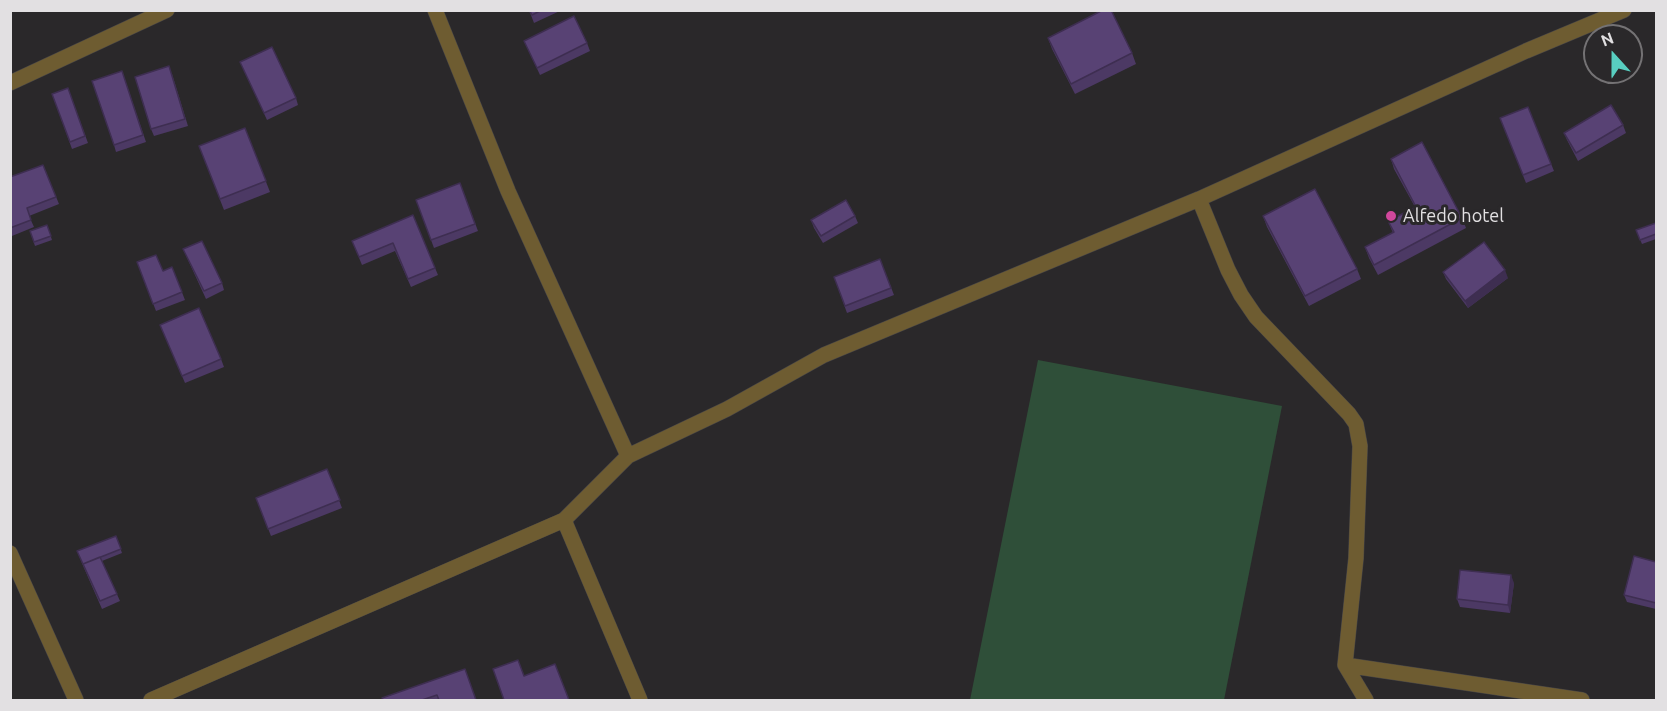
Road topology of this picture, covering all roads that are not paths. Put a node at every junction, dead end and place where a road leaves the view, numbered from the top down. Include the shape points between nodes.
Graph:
1 (167, 10) edge
2 (435, 10) edge
3 (1624, 10) edge
4 (10, 83) edge
5 (1199, 199) junction
6 (628, 456) junction
7 (564, 520) junction
8 (10, 553) edge
9 (1345, 665) junction
10 (76, 700) edge
11 (151, 700) edge
12 (640, 700) edge
13 (1366, 700) edge
14 (1582, 700) edge

1 - 4 street
2 - 6 street via 508,191
3 - 5 street
5 - 6 street via 824,355 727,409
5 - 9 street via 1228,270 1256,317 1356,424 1360,446 1356,558
6 - 7 street
7 - 11 street
7 - 12 street
8 - 10 street
9 - 13 street
9 - 14 street

